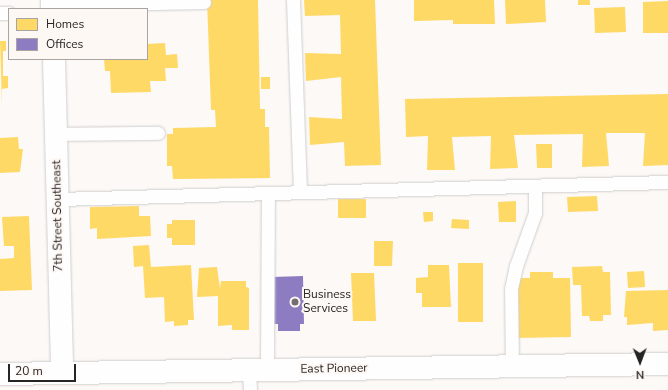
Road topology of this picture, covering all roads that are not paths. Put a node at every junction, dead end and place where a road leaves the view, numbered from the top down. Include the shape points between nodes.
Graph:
1 (293, 0) edge
2 (204, 2) dead end
3 (52, 5) edge
4 (54, 60) edge
5 (158, 133) dead end
6 (56, 134) junction
7 (668, 182) edge
8 (535, 186) junction
9 (300, 192) junction
10 (268, 193) junction
11 (58, 199) junction
12 (668, 364) edge
13 (512, 367) junction
14 (62, 373) junction
15 (0, 374) edge
16 (255, 377) edge

1 - 9 lane
2 - 3 lane
4 - 6 main road, 7th Street Southeast
5 - 6 lane
6 - 11 main road, 7th Street Southeast
7 - 8 lane
8 - 9 lane
8 - 13 lane via 535,213 516,266 511,289
9 - 10 lane
10 - 11 lane
10 - 16 lane
11 - 14 main road, 7th Street Southeast
12 - 13 main road, East Pioneer
13 - 16 main road, East Pioneer
14 - 15 main road, East Pioneer
14 - 16 main road, East Pioneer

